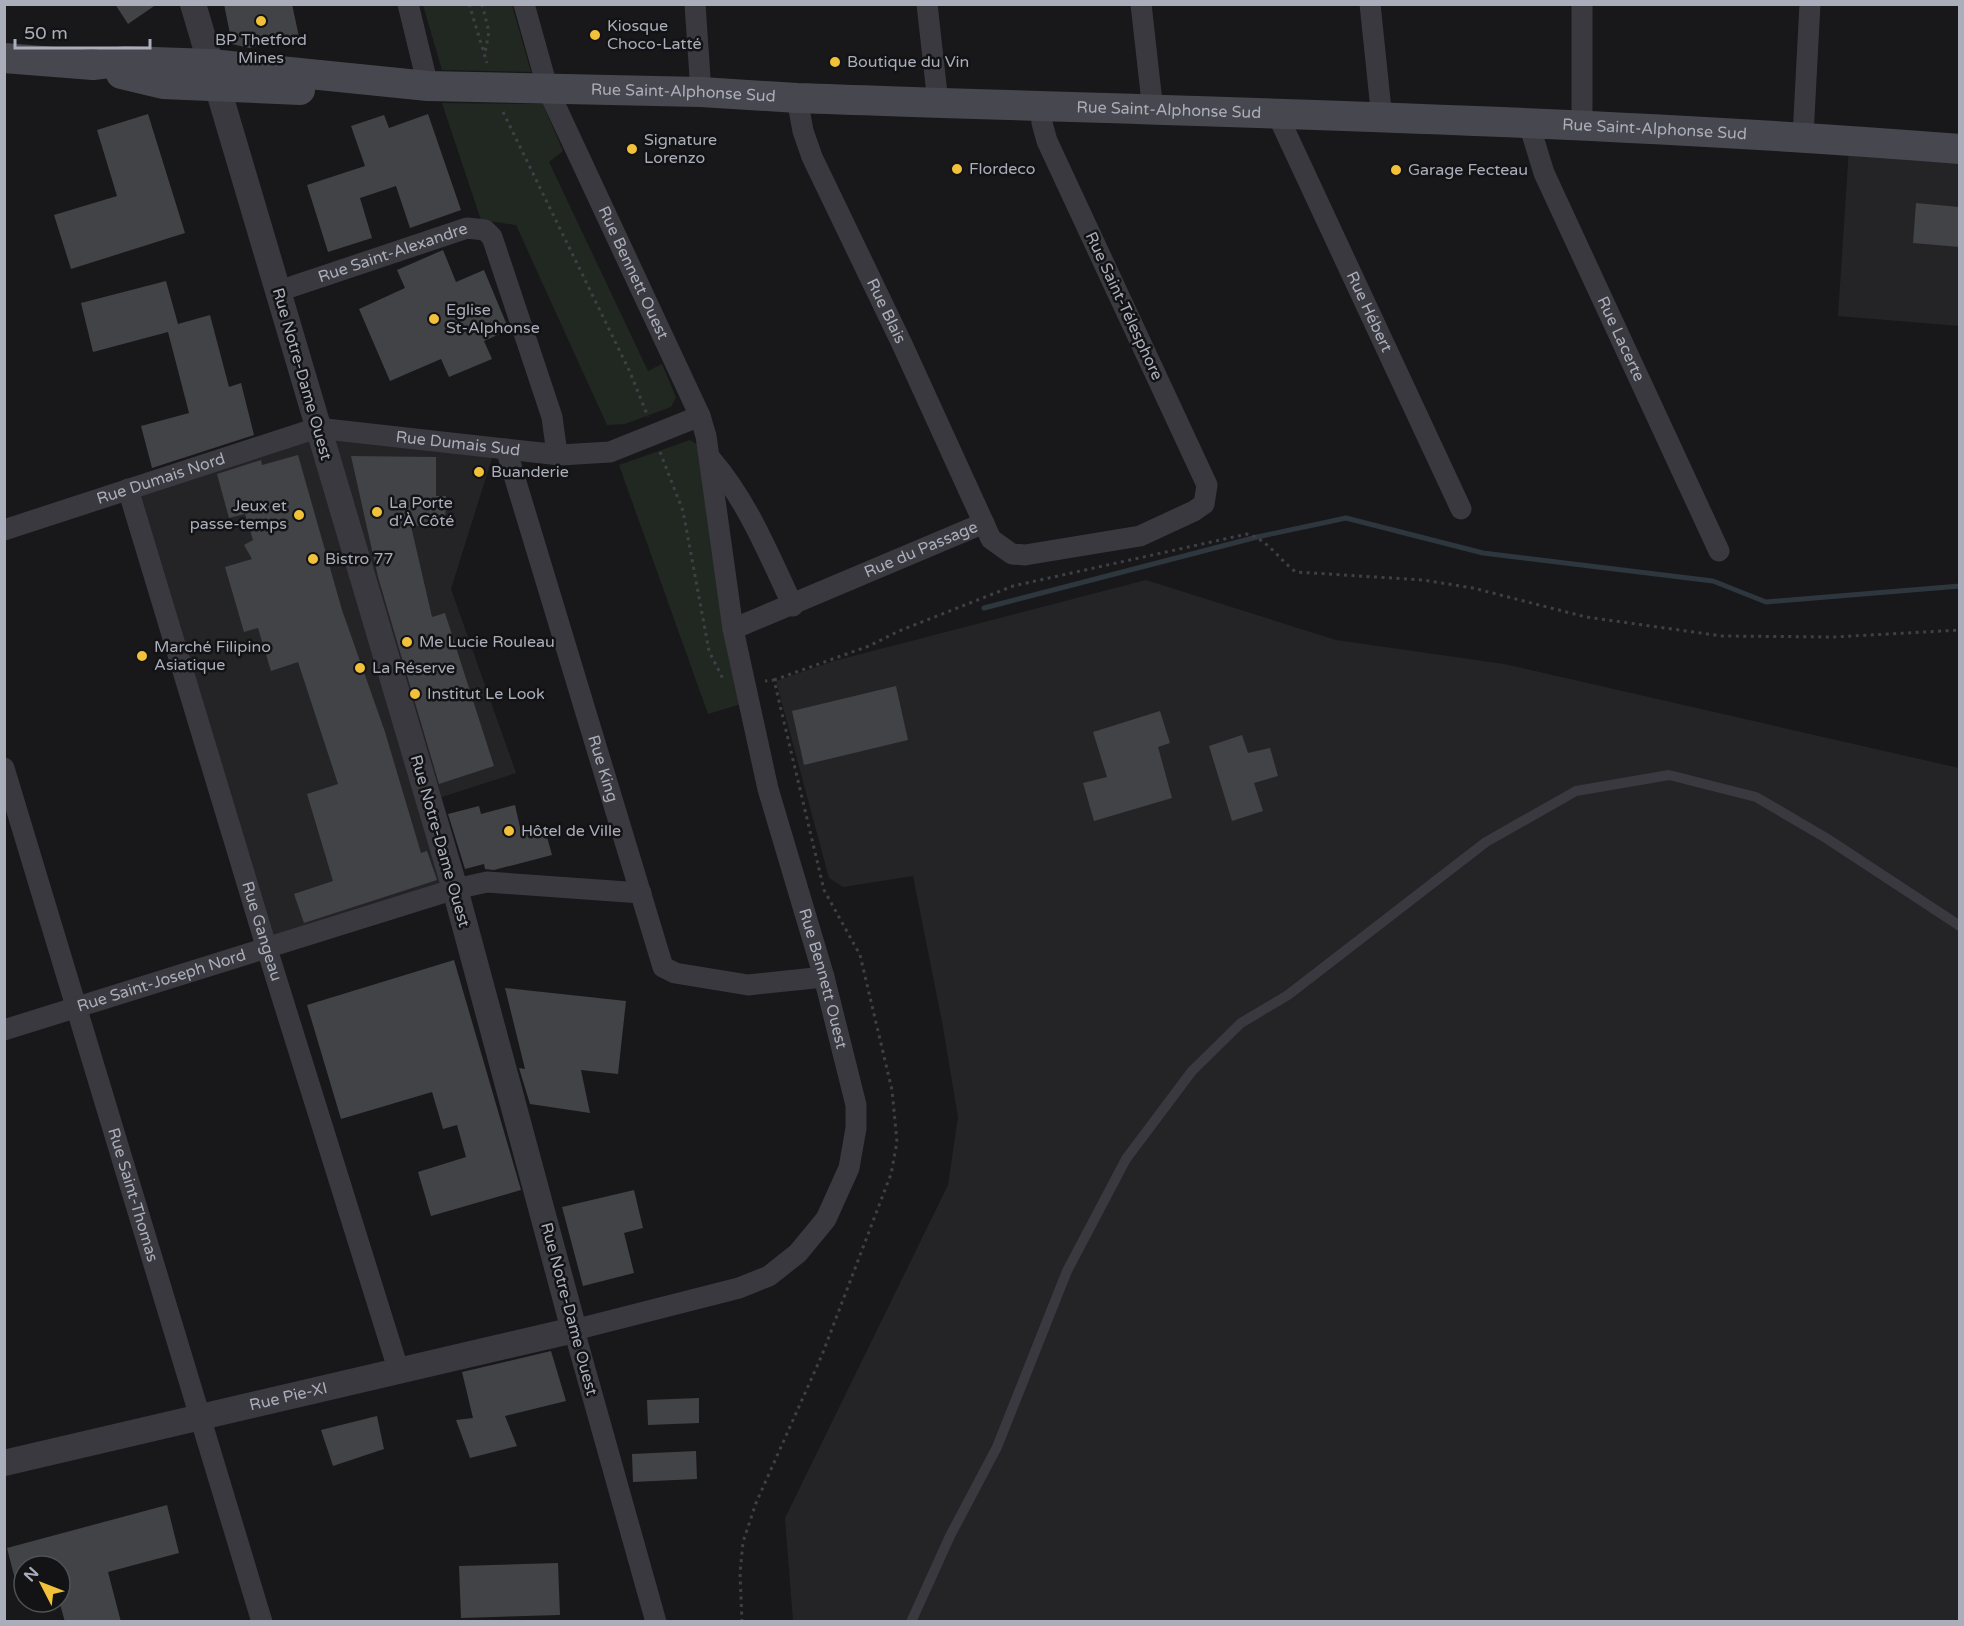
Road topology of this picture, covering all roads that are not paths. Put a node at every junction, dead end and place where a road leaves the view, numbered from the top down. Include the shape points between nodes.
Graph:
1 (193, 4) edge
2 (408, 4) edge
3 (524, 4) edge
4 (695, 4) edge
5 (927, 4) edge
6 (1141, 4) edge
7 (1370, 4) edge
8 (1582, 4) edge
9 (1810, 4) edge
10 (4, 58) edge
11 (214, 76) junction
12 (428, 86) junction
13 (548, 90) junction
14 (701, 92) junction
15 (797, 98) junction
16 (938, 103) junction
17 (1041, 107) junction
18 (1153, 111) junction
19 (1278, 116) junction
20 (1382, 118) junction
21 (1529, 124) junction
22 (1582, 126) junction
23 (1803, 136) junction
24 (1959, 149) edge
25 (279, 291) junction
26 (700, 416) junction
27 (316, 428) junction
28 (506, 449) junction
29 (557, 454) junction
30 (711, 459) junction
31 (128, 489) junction
32 (1204, 504) joint
33 (1461, 509) dead end
34 (984, 524) junction
35 (4, 530) edge
36 (1719, 551) dead end
37 (794, 606) junction
38 (733, 629) junction
39 (4, 768) edge
40 (455, 889) junction
41 (641, 893) junction
42 (1959, 926) edge
43 (267, 949) junction
44 (824, 977) junction
45 (77, 1009) junction
46 (4, 1030) edge
47 (574, 1330) junction
48 (399, 1372) junction
49 (202, 1418) junction
50 (5, 1460) edge
51 (262, 1622) edge
52 (656, 1622) edge
53 (911, 1622) edge

1 - 11 street, Rue Notre-Dame Ouest
2 - 12 street
3 - 13 street, Rue Bennett Ouest
4 - 14 street
5 - 16 street
6 - 18 street
7 - 20 street
8 - 22 street
9 - 23 street
10 - 11 main road, Rue Saint-Alphonse Sud via 93,65 126,61
11 - 12 main road, Rue Saint-Alphonse Sud
11 - 25 street, Rue Notre-Dame Ouest
12 - 13 main road, Rue Saint-Alphonse Sud
13 - 14 main road, Rue Saint-Alphonse Sud
13 - 26 street, Rue Bennett Ouest
14 - 15 main road, Rue Saint-Alphonse Sud
15 - 16 main road, Rue Saint-Alphonse Sud
15 - 34 street, Rue Blais via 812,157
16 - 17 main road, Rue Saint-Alphonse Sud
17 - 18 main road, Rue Saint-Alphonse Sud
17 - 32 street, Rue Saint-Télesphore via 1047,141 1208,485
18 - 19 main road, Rue Saint-Alphonse Sud
19 - 20 main road, Rue Saint-Alphonse Sud
19 - 33 street, Rue Hébert
20 - 21 main road, Rue Saint-Alphonse Sud
21 - 22 main road, Rue Saint-Alphonse Sud
21 - 36 street, Rue Lacerte via 1544,173
22 - 23 main road, Rue Saint-Alphonse Sud
23 - 24 main road, Rue Saint-Alphonse Sud
25 - 27 street, Rue Notre-Dame Ouest
25 - 29 street, Rue Saint-Alexandre via 467,228 485,230 492,237 552,417
26 - 29 street, Rue Dumais Sud via 610,452
26 - 30 street, Rue Bennett Ouest
27 - 28 street, Rue Dumais Sud
27 - 31 street, Rue Dumais Nord
27 - 40 street, Rue Notre-Dame Ouest
28 - 29 street, Rue Dumais Sud
28 - 41 street, Rue King
30 - 37 street, Rue Bennett Ouest via 748,510
30 - 38 street, Rue Bennett Ouest
31 - 35 street, Rue Dumais Nord
31 - 43 street, Rue Gangeau
32 - 34 street, Rue du Passage via 1140,536 1025,555 1001,548
34 - 37 street, Rue du Passage
37 - 38 street, Rue du Passage
38 - 44 street, Rue Bennett Ouest via 768,789
39 - 45 street, Rue Saint-Thomas
40 - 41 street, Rue Saint-Joseph Nord via 487,882
40 - 43 street, Rue Saint-Joseph Nord
40 - 47 street, Rue Notre-Dame Ouest
41 - 44 street, Rue King via 663,967 675,973 748,985
42 - 53 lane via 1756,797 1669,775 1576,791 1486,842 1288,995 1241,1023 1192,1071 1125,1159 1067,1271 997,1447
43 - 45 street, Rue Saint-Joseph Nord
43 - 48 street, Rue Gangeau
44 - 47 street, Rue Bennett Ouest via 856,1105 849,1168 826,1219 798,1254 769,1276 739,1288
45 - 46 street, Rue Saint-Joseph Nord
45 - 49 street, Rue Saint-Thomas
47 - 48 street, Rue Pie-XI
47 - 52 street, Rue Notre-Dame Ouest
48 - 49 street, Rue Pie-XI
49 - 50 street, Rue Pie-XI
49 - 51 street, Rue Saint-Thomas

